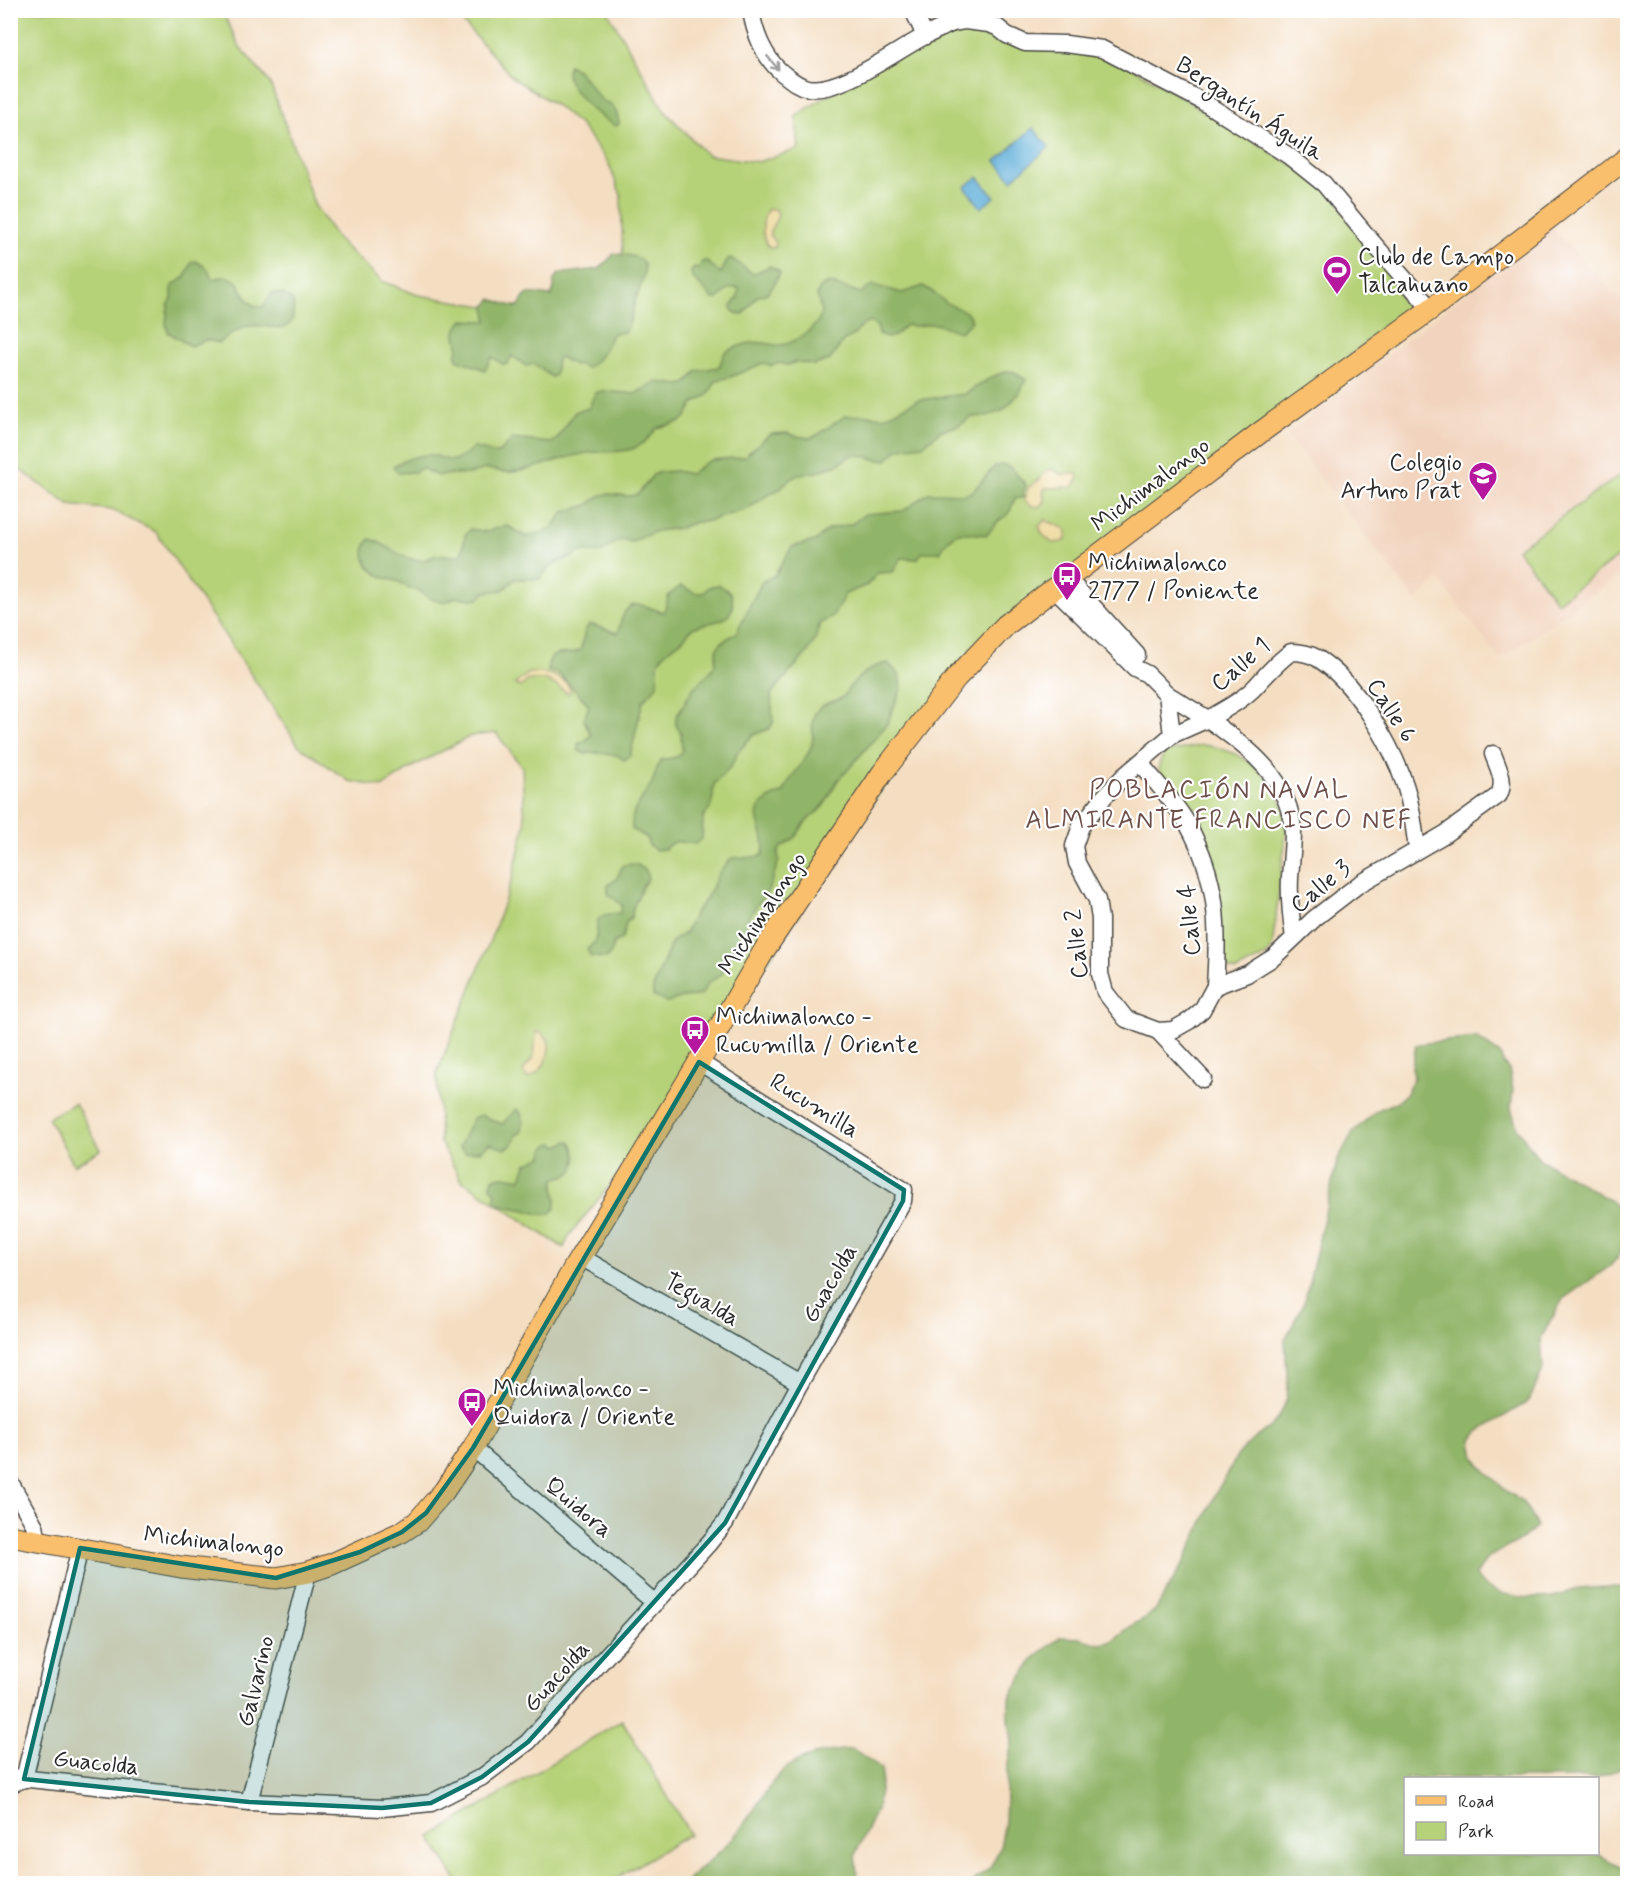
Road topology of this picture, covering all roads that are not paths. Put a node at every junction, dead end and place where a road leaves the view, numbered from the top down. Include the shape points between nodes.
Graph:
1 (751, 10) edge
2 (913, 10) edge
3 (980, 10) edge
4 (996, 19) edge
5 (954, 23) junction
6 (925, 36) junction
7 (1628, 158) edge
8 (1431, 309) junction
9 (1060, 583) junction
10 (1305, 653) joint
11 (1167, 694) junction
12 (1208, 719) junction
13 (1172, 735) junction
14 (1493, 753) dead end
15 (1140, 763) junction
16 (1074, 846) joint
17 (1417, 849) junction
18 (1294, 938) junction
19 (1215, 986) junction
20 (1158, 1031) junction
21 (699, 1062) junction
22 (1203, 1079) dead end
23 (904, 1190) joint
24 (581, 1257) junction
25 (800, 1383) junction
26 (473, 1448) junction
27 (10, 1482) edge
28 (10, 1536) edge
29 (38, 1540) junction
30 (80, 1548) junction
31 (308, 1572) junction
32 (655, 1603) junction
33 (15, 1780) edge
34 (249, 1802) junction

1 -> 6 street, Bergantín Águila via 771,64 793,82 809,88 833,86
2 - 6 street
3 - 5 street, Bergantín Águila
4 - 5 street, Bergantín Águila
4 - 8 street, Bergantín Águila via 1007,36 1025,43 1086,46 1120,57 1200,100 1289,156 1324,184
5 - 6 street, Bergantín Águila
7 - 8 main road, Michimalongo
8 - 9 main road, Michimalongo
9 - 11 street, Calle 1 via 1143,662 1147,674
9 - 21 main road, Michimalongo via 1001,629 956,678 883,772 765,950
10 - 12 street, Calle 1 via 1291,652 1274,664 1255,688
10 - 17 street, Calle 6 via 1340,678 1382,734 1406,789
11 - 12 street, Calle 1
11 - 13 street
12 - 13 street, Calle 1
12 - 18 street via 1257,757 1286,797 1293,833 1290,913
13 - 15 street, Calle 1
14 - 17 street, Calle 3 via 1502,778 1499,795
15 - 16 street, Calle 1 via 1104,797 1082,826
15 - 19 street, Calle 4 via 1188,824 1208,869 1215,903
16 - 20 street, Calle 2 via 1077,863 1097,900 1101,919 1100,974 1105,992 1126,1019
17 - 18 street, Calle 3 via 1358,885
18 - 19 street, Calle 3 via 1247,974
19 - 20 street via 1202,1010 1190,1021 1173,1030
20 - 22 street
21 - 23 street, Rucumilla
21 - 24 main road, Michimalongo
23 - 25 street, Guacolda via 903,1201
24 - 25 street, Tegualda
24 - 26 main road, Michimalongo
25 - 32 street, Guacolda via 725,1523
26 - 31 main road, Michimalongo via 417,1522 360,1552
26 - 32 street, Quidora
27 - 29 street via 35,1526
28 - 29 main road, Michimalongo
29 - 30 main road, Michimalongo
30 - 31 main road, Michimalongo via 181,1567 266,1577
30 - 33 street
31 - 34 street, Galvarino
32 - 34 street, Guacolda via 528,1742 482,1777 431,1803 382,1808
33 - 34 street, Guacolda

